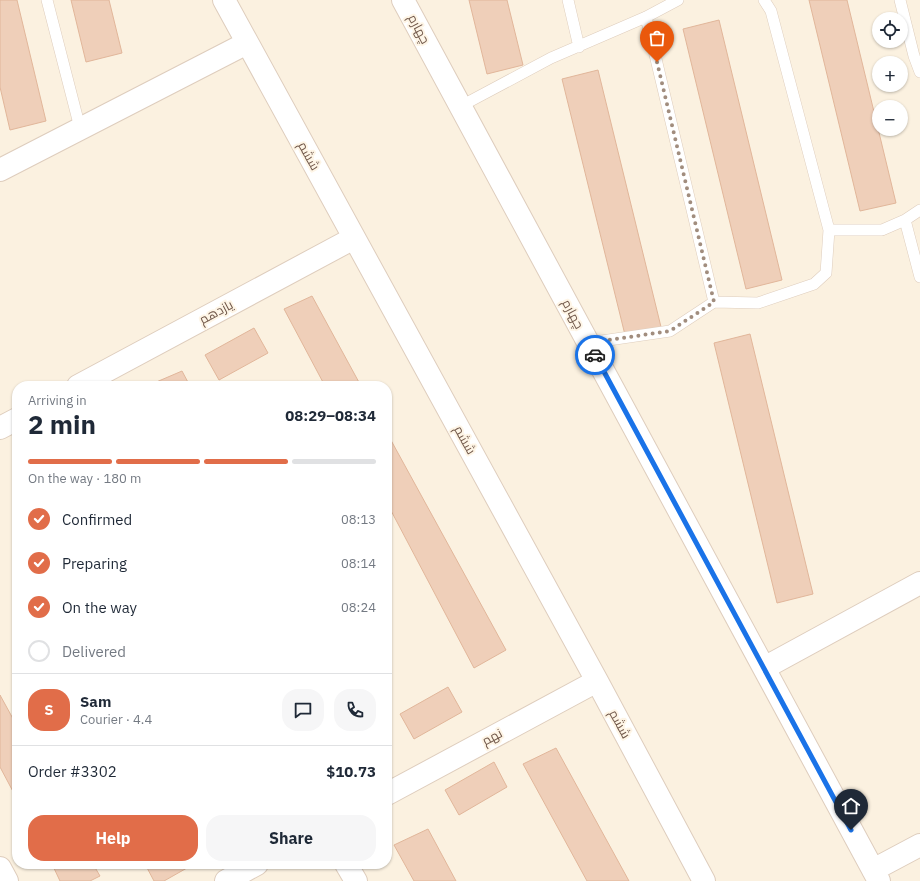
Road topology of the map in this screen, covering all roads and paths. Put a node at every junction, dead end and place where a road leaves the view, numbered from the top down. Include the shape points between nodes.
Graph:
1 (47, 0) edge
2 (224, 0) edge
3 (403, 0) edge
4 (568, 0) edge
5 (678, 0) edge
6 (764, 0) edge
7 (900, 0) edge
8 (646, 17) junction
9 (247, 42) junction
10 (579, 47) junction
11 (920, 72) edge
12 (461, 106) junction
13 (80, 128) junction
14 (0, 170) edge
15 (920, 210) edge
16 (905, 220) junction
17 (829, 230) junction
18 (354, 238) junction
19 (920, 277) edge
20 (714, 302) junction
21 (588, 343) junction
22 (91, 381) edge
23 (12, 422) edge
24 (0, 428) edge
25 (920, 583) edge
26 (764, 668) junction
27 (597, 681) junction
28 (392, 791) edge
29 (920, 845) edge
30 (0, 868) edge
31 (248, 869) edge
32 (349, 869) edge
33 (876, 876) edge
34 (7, 881) edge
35 (226, 881) edge
36 (356, 881) edge
37 (704, 881) edge

1 - 13 lane
2 - 9 street, ششم
3 - 12 street, چهارم
4 - 10 lane
5 - 8 lane
6 - 17 lane via 771,11
7 - 11 lane
8 - 10 lane
8 - 20 lane
9 - 13 street
9 - 18 street, ششم
10 - 12 lane via 552,58
12 - 21 street, چهارم
13 - 14 street
15 - 16 lane
16 - 17 lane via 882,230
16 - 19 lane
17 - 20 lane via 826,273 814,284 758,303
18 - 22 street, یازدهم
18 - 27 street, ششم
20 - 21 lane via 670,331
21 - 26 street, چهارم
23 - 24 street
25 - 26 street
26 - 33 street, چهارم
27 - 28 street, نهم
27 - 37 street, ششم
29 - 33 street
30 - 34 street
31 - 35 street
32 - 36 street

